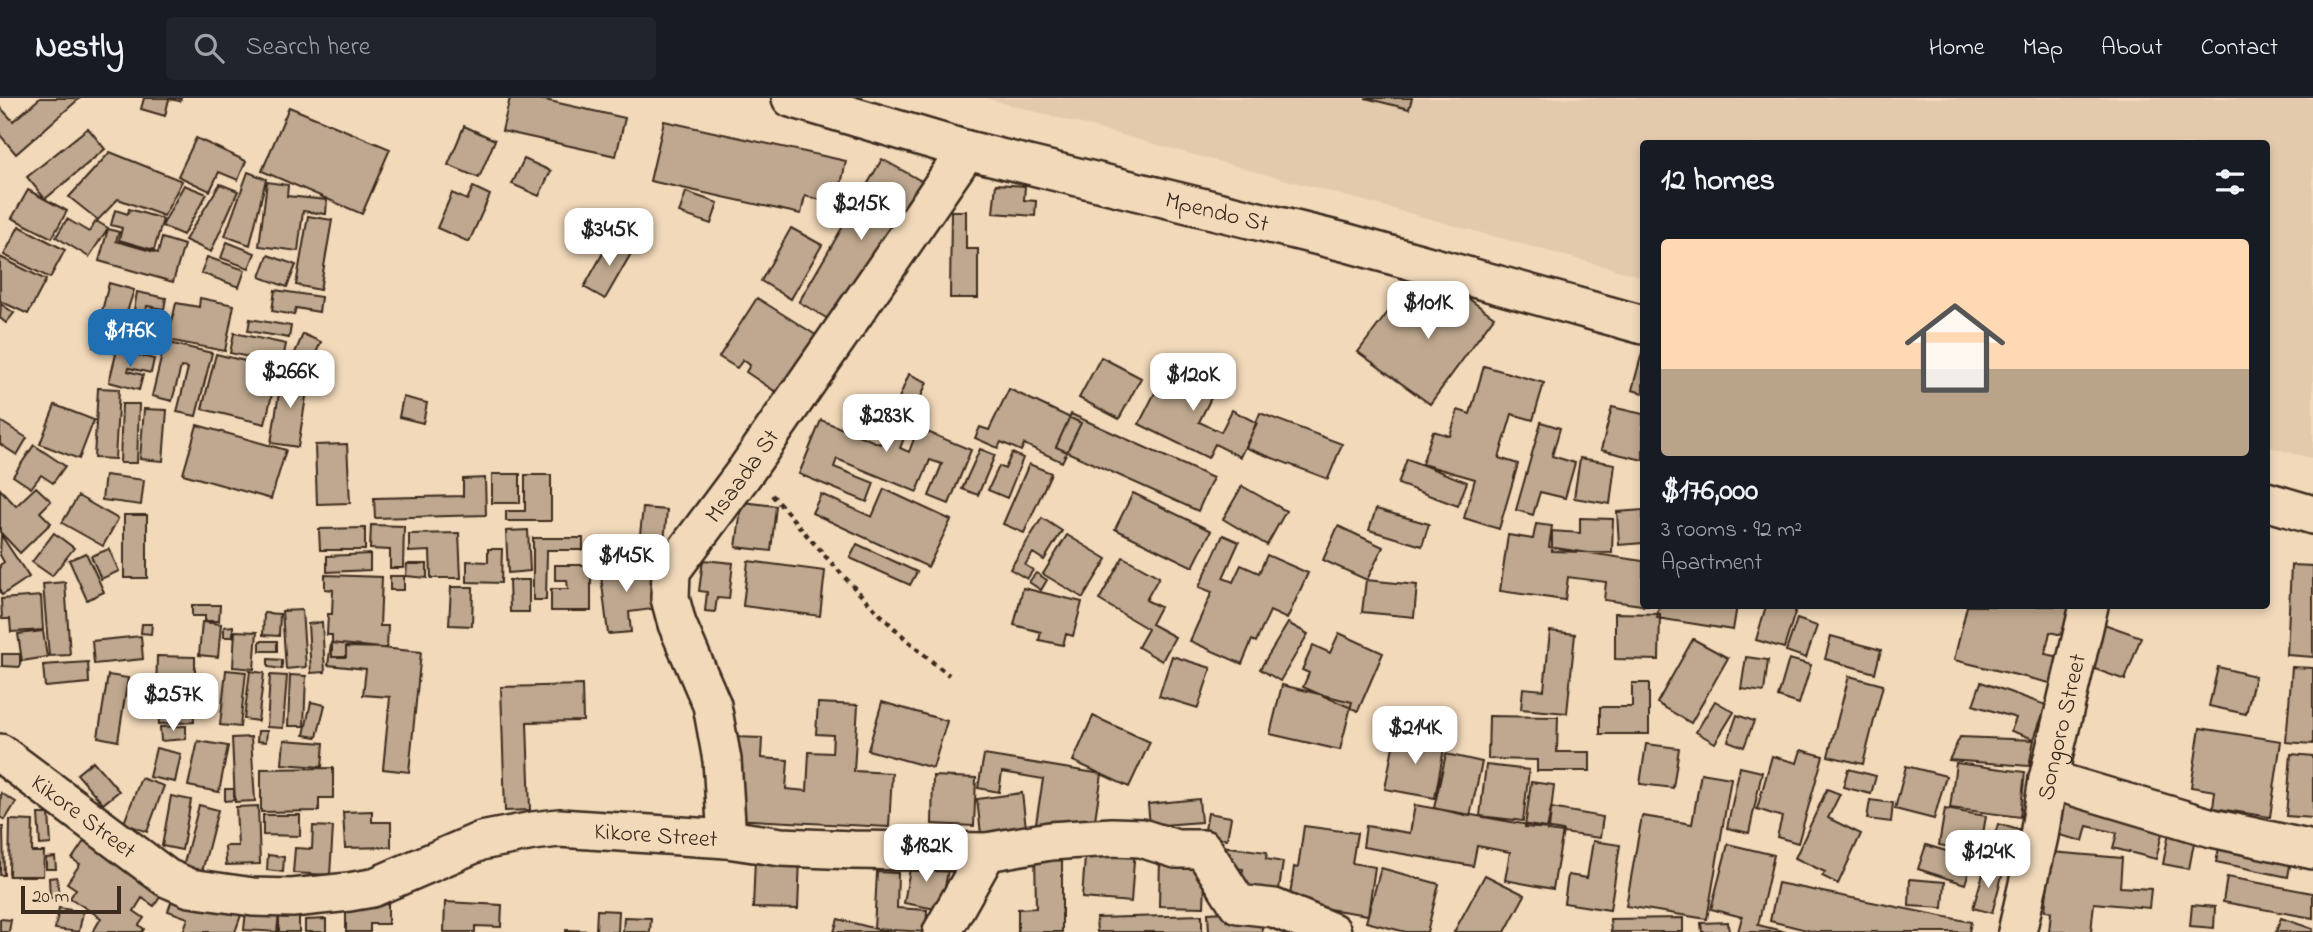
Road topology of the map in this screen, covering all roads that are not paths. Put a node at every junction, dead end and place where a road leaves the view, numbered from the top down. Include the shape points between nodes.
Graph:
1 (791, 98) edge
2 (967, 150) junction
3 (1640, 325) edge
4 (2270, 502) edge
5 (2313, 515) edge
6 (2088, 609) edge
7 (0, 753) edge
8 (2048, 779) junction
9 (727, 839) junction
10 (2313, 850) edge
11 (987, 852) junction
12 (942, 932) edge
13 (1332, 932) edge
14 (2017, 932) edge

1 - 2 street, Mpendo St
2 - 3 street, Mpendo St via 1344,242
2 - 9 street, Msaada St via 747,469 671,571 670,598 677,624 712,705 722,760
4 - 5 street
6 - 8 street, Songoro Street
7 - 9 street, Kikore Street via 167,878 221,894 292,898 372,888 481,841 533,831 571,829
8 - 10 street via 2211,828
8 - 14 street, Songoro Street
9 - 11 street, Kikore Street via 781,847
11 - 12 street
11 - 13 street, Kikore Street via 1112,837 1142,838 1176,849 1203,849 1238,904 1274,908

